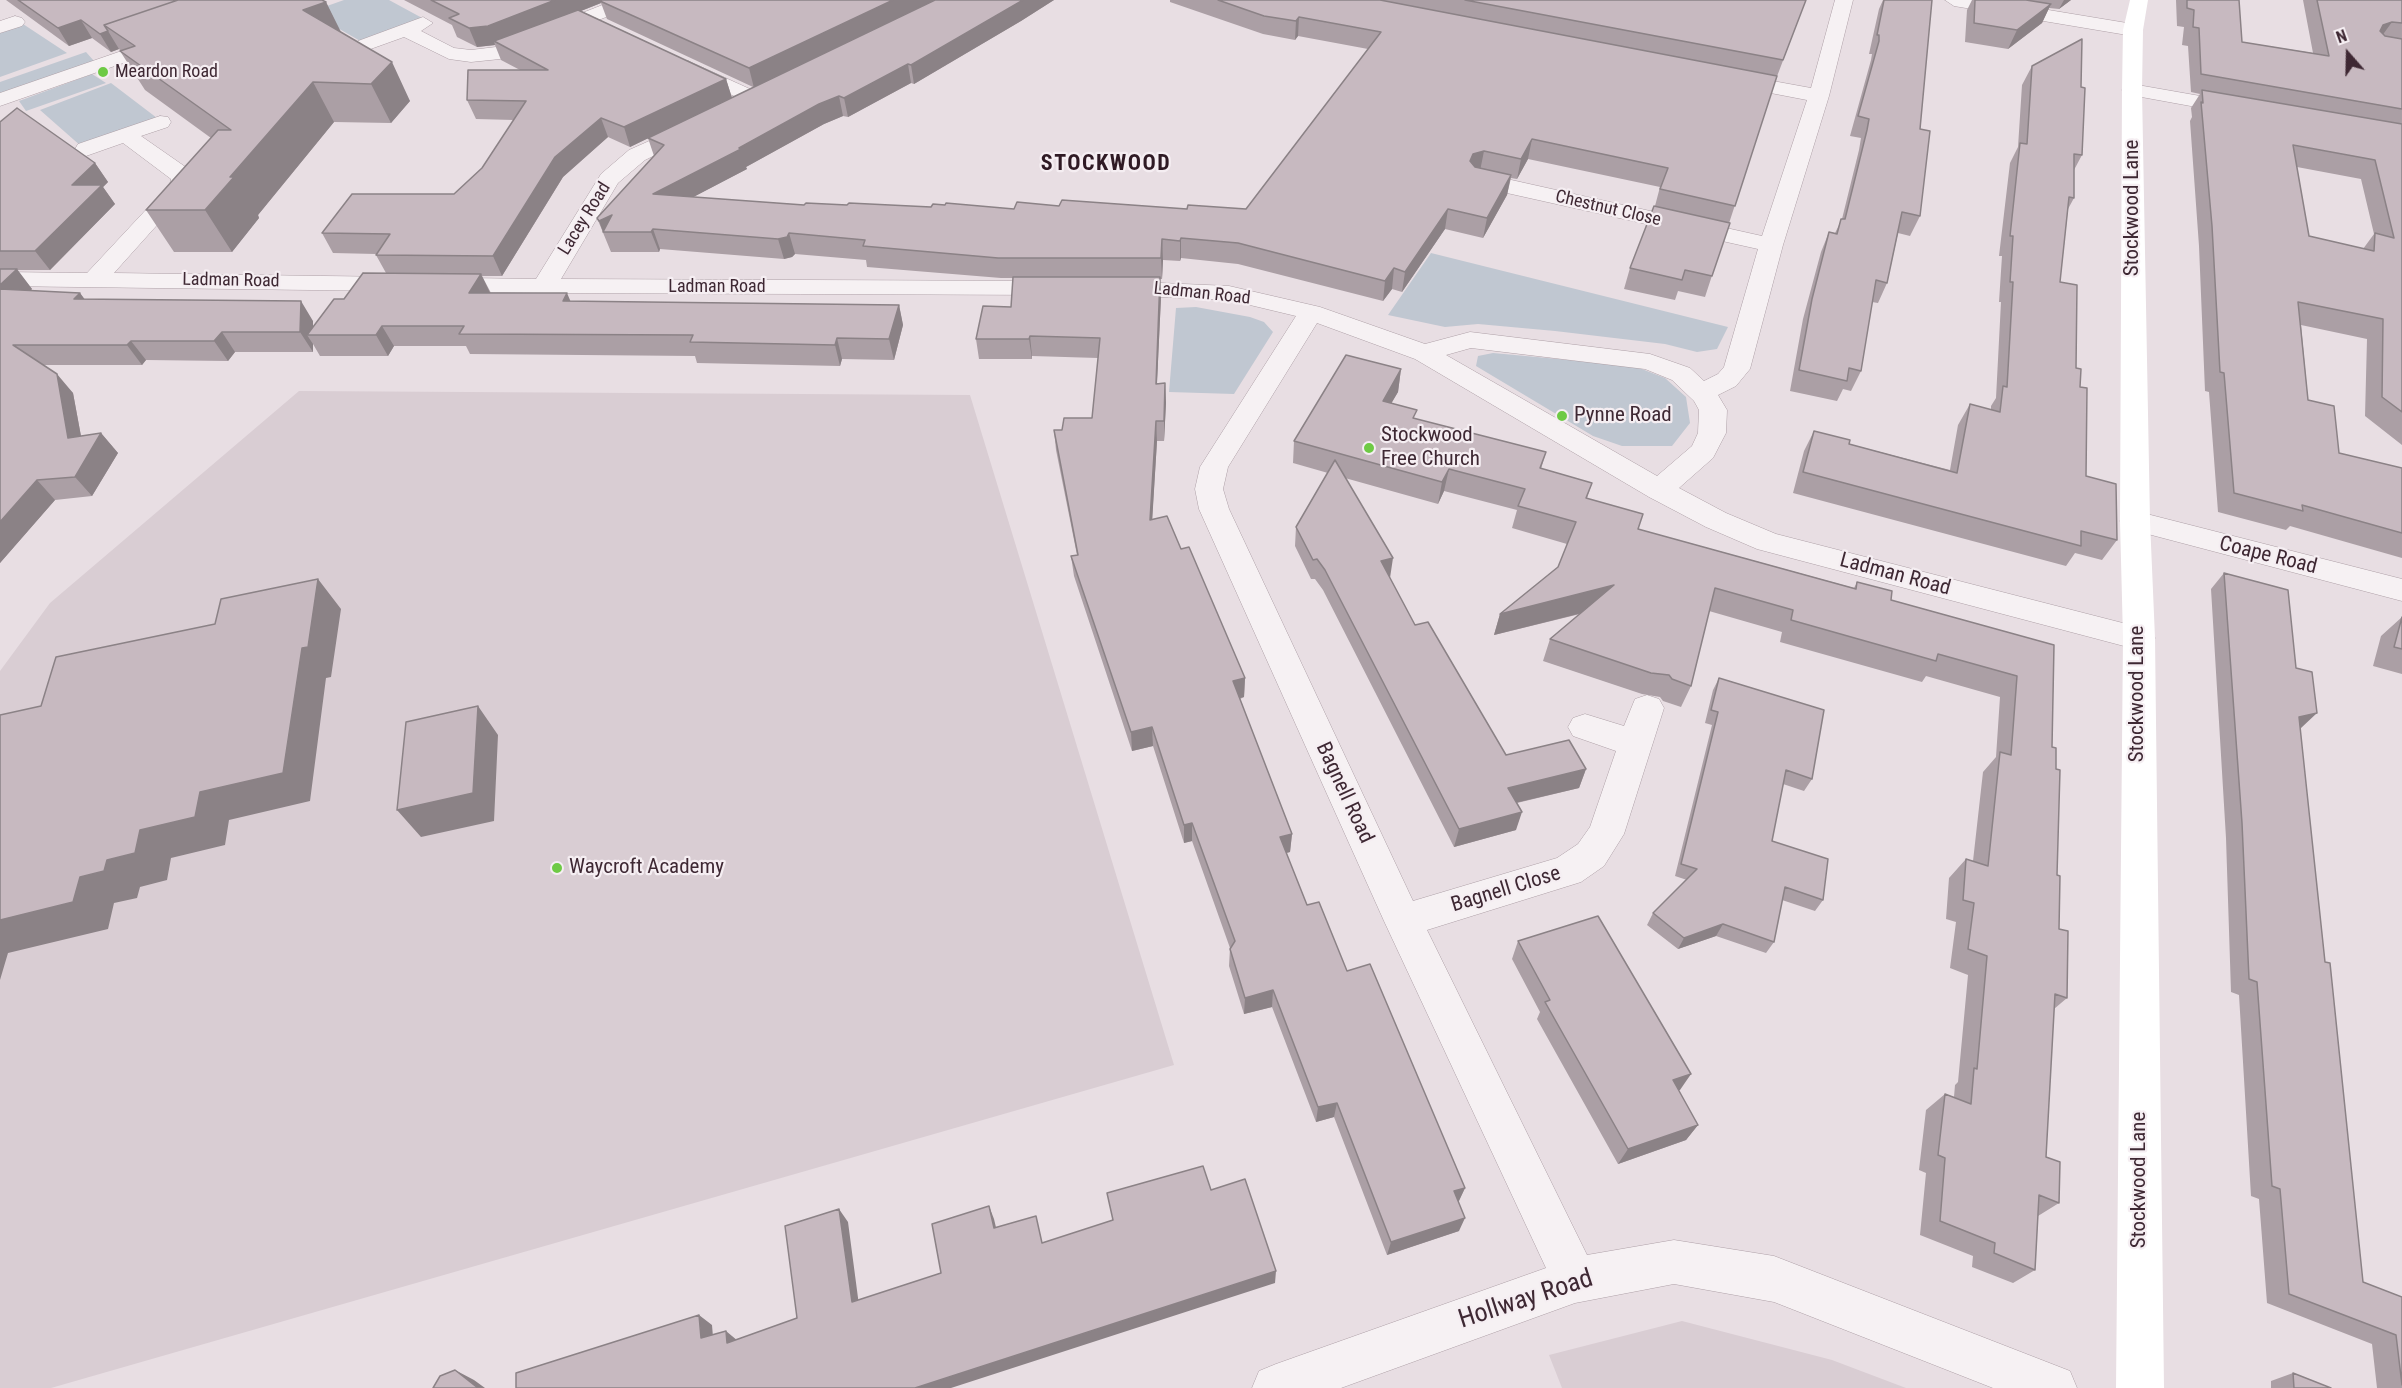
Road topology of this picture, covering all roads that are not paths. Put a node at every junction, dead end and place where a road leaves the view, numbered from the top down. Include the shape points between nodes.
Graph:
1 (632, 0) edge
2 (1844, 0) edge
3 (1954, 0) edge
4 (2139, 0) edge
5 (586, 19) junction
6 (423, 23) dead end
7 (607, 29) edge
8 (405, 30) junction
9 (2133, 30) junction
10 (179, 37) edge
11 (365, 45) edge
12 (670, 58) edge
13 (1713, 76) edge
14 (775, 88) edge
15 (2132, 90) junction
16 (1819, 96) junction
17 (754, 98) junction
18 (0, 100) edge
19 (732, 108) edge
20 (2261, 113) edge
21 (711, 119) edge
22 (160, 122) edge
23 (125, 135) junction
24 (86, 149) dead end
25 (1480, 180) edge
26 (1771, 245) junction
27 (0, 279) edge
28 (95, 279) junction
29 (544, 286) junction
30 (1311, 312) junction
31 (1424, 352) junction
32 (1701, 392) junction
33 (1659, 490) junction
34 (2135, 521) junction
35 (2402, 590) edge
36 (2139, 638) junction
37 (1647, 708) dead end
38 (1585, 727) dead end
39 (1636, 744) junction
40 (1403, 921) junction
41 (1575, 1280) junction
42 (1276, 1388) edge
43 (2053, 1388) edge
44 (2140, 1388) edge

1 - 5 street
2 - 16 street
3 - 9 street
4 - 9 street, Stockwood Lane
5 - 7 street
5 - 8 street via 501,53 471,56 449,53
6 - 8 street
8 - 11 street
9 - 15 street, Stockwood Lane
10 - 18 street
12 - 17 street
13 - 16 street
14 - 17 street
15 - 20 street
15 - 34 street, Stockwood Lane
16 - 26 street
17 - 19 street
21 - 29 street, Lacey Road via 636,154 609,179
22 - 23 street
23 - 24 street
23 - 28 street via 179,173 181,186
25 - 26 street, Chestnut Close
26 - 32 street via 1737,369 1727,380
27 - 28 street, Ladman Road
28 - 29 street, Ladman Road
29 - 30 street, Ladman Road via 1162,288 1228,293
30 - 31 street, Ladman Road
30 - 40 street, Bagnell Road via 1226,444 1214,467 1209,489 1214,510
31 - 32 street via 1470,340 1650,362 1681,374
31 - 33 street, Ladman Road
32 - 33 street via 1713,411 1712,433 1703,451
33 - 36 street, Ladman Road via 1768,542
34 - 35 street, Coape Road
34 - 36 street, Stockwood Lane
36 - 44 street, Stockwood Lane
37 - 39 street, Bagnell Close
38 - 39 street
39 - 40 street, Bagnell Close via 1606,834 1591,855 1568,871
40 - 41 street, Bagnell Road
41 - 42 street, Hollway Road
41 - 43 street, Hollway Road via 1674,1262 1774,1279

